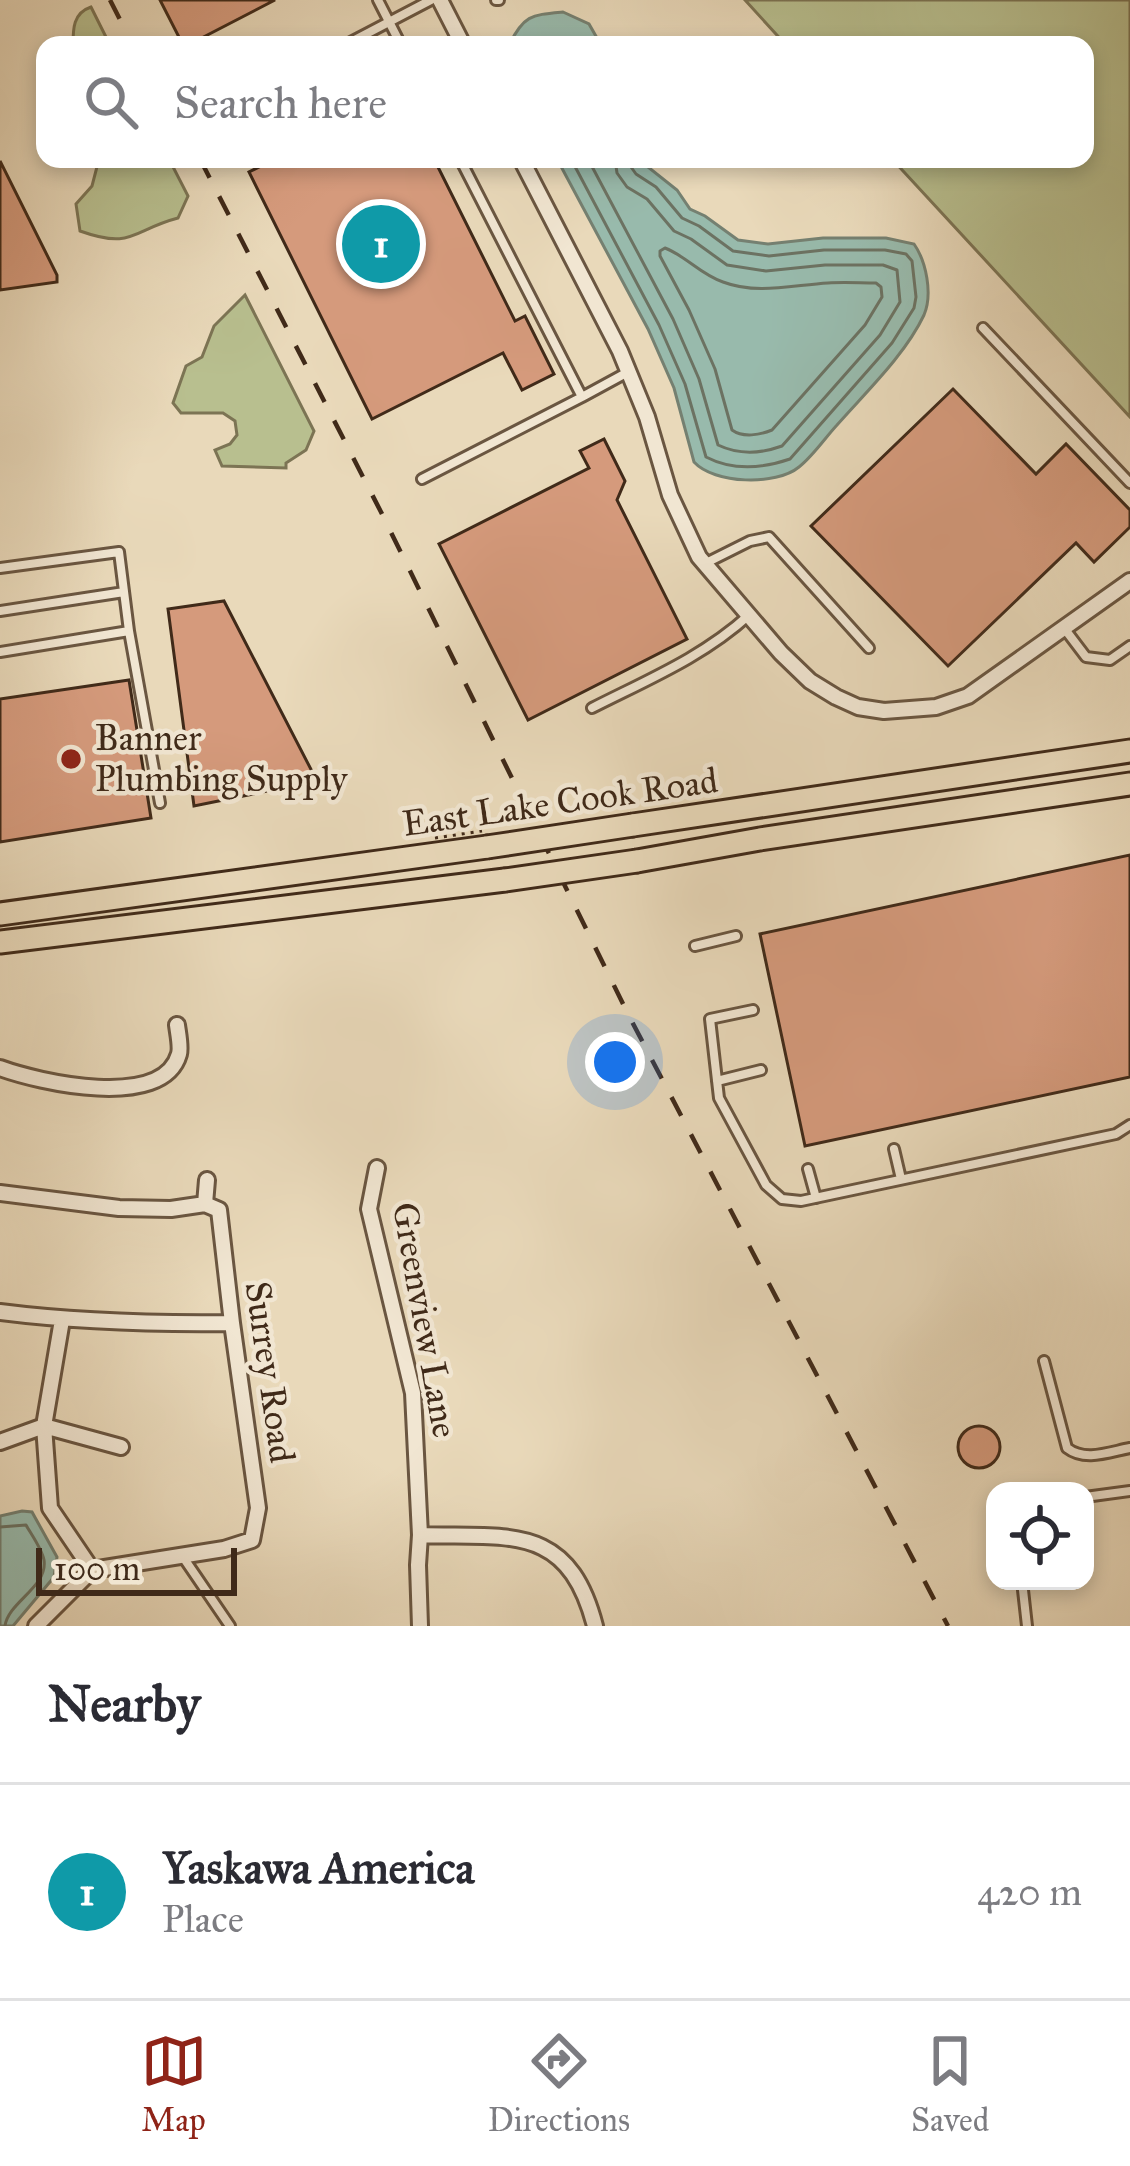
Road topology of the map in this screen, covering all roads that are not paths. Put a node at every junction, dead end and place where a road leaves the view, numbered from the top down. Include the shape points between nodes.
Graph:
1 (378, 0) edge
2 (435, 0) edge
3 (390, 23) junction
4 (363, 36) edge
5 (396, 36) edge
6 (457, 36) edge
7 (465, 168) edge
8 (526, 168) edge
9 (983, 328) dead end
10 (628, 372) junction
11 (582, 397) junction
12 (422, 479) dead end
13 (1130, 483) edge
14 (705, 564) junction
15 (0, 568) edge
16 (1130, 581) edge
17 (124, 592) junction
18 (0, 611) edge
19 (749, 616) junction
20 (1063, 627) junction
21 (129, 631) junction
22 (869, 649) dead end
23 (1127, 650) edge
24 (0, 652) edge
25 (592, 708) dead end
26 (1130, 751) edge
27 (1130, 784) edge
28 (160, 803) dead end
29 (0, 914) edge
30 (736, 936) dead end
31 (0, 943) edge
32 (695, 946) dead end
33 (753, 1010) dead end
34 (177, 1025) dead end
35 (0, 1068) edge
36 (761, 1070) dead end
37 (717, 1081) junction
38 (1130, 1125) edge
39 (894, 1148) dead end
40 (376, 1168) dead end
41 (808, 1169) dead end
42 (901, 1179) junction
43 (207, 1180) dead end
44 (0, 1193) edge
45 (816, 1198) junction
46 (212, 1207) junction
47 (0, 1312) edge
48 (62, 1320) junction
49 (232, 1322) junction
50 (1044, 1361) dead end
51 (44, 1426) junction
52 (0, 1442) edge
53 (121, 1447) dead end
54 (1130, 1448) edge
55 (1130, 1491) edge
56 (1094, 1496) edge
57 (420, 1535) junction
58 (182, 1556) junction
59 (92, 1570) junction
60 (1023, 1590) edge
61 (36, 1626) edge
62 (230, 1626) edge
63 (420, 1626) edge
64 (595, 1626) edge
65 (1027, 1626) edge

1 - 3 lane
2 - 3 lane
2 - 6 street
3 - 4 lane
3 - 5 lane
7 - 11 lane
8 - 10 street
9 - 13 lane
10 - 11 lane
10 - 14 street via 670,495
11 - 12 lane
14 - 19 street
14 - 22 lane via 770,538
15 - 17 lane via 119,552
16 - 20 street
17 - 18 lane
17 - 21 lane
19 - 20 street via 810,681 884,711 968,697
19 - 25 lane via 695,656
20 - 23 lane via 1086,657 1110,660
21 - 24 lane
21 - 28 lane
26 - 29 main road, East Lake Cook Road, bridge
27 - 31 main road, East Lake Cook Road, bridge via 505,880
30 - 32 lane
33 - 37 lane via 710,1019
34 - 35 street via 179,1053 144,1086 33,1080
36 - 37 lane
37 - 45 lane via 766,1185 782,1199
38 - 42 lane
39 - 42 lane
40 - 57 street, Greenview Lane via 369,1209 413,1393
41 - 45 lane
42 - 45 lane
43 - 46 street, Surrey Road
44 - 46 street via 119,1208
46 - 49 street, Surrey Road
47 - 48 street
48 - 49 street
48 - 51 street
49 - 58 street, Surrey Road via 258,1508 252,1540
50 - 54 lane via 1067,1448 1087,1456
51 - 52 street
51 - 53 street
51 - 59 street via 50,1508
55 - 56 lane
57 - 63 street, Greenview Lane
57 - 64 street via 539,1543 579,1581
58 - 59 street
58 - 62 lane
59 - 61 street
60 - 65 lane

